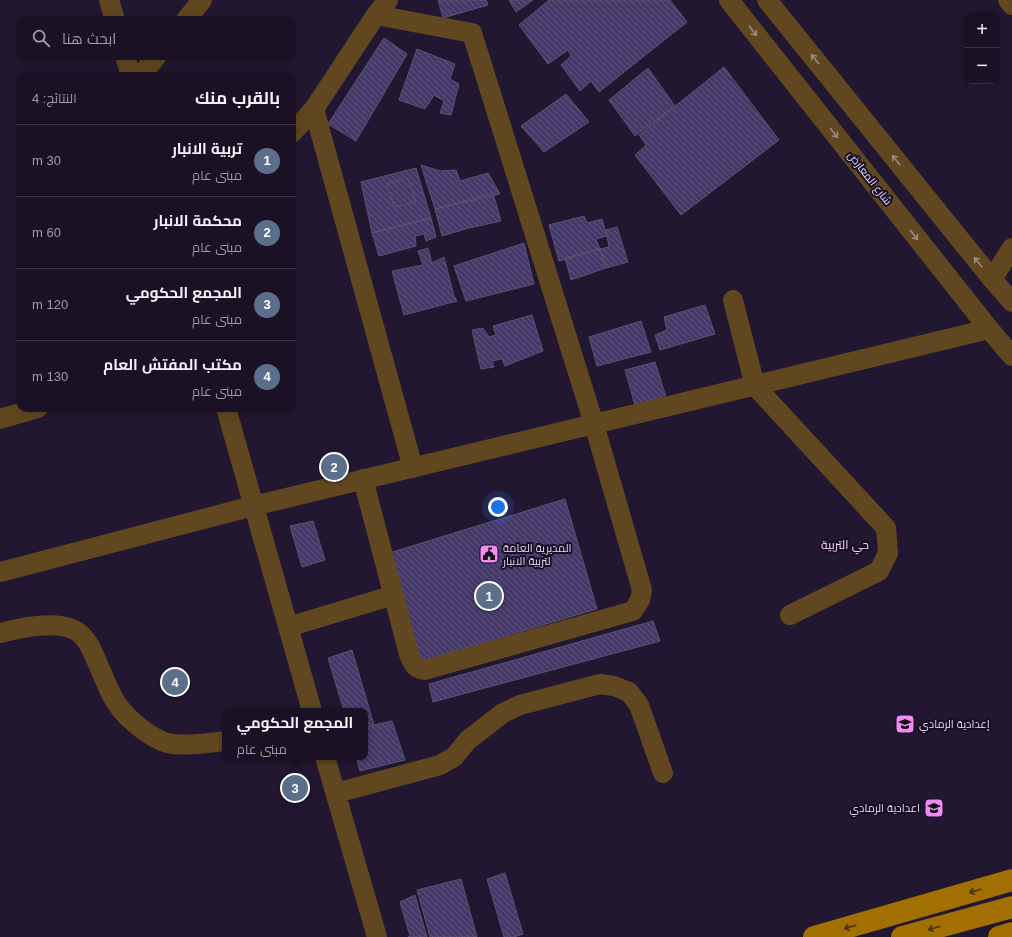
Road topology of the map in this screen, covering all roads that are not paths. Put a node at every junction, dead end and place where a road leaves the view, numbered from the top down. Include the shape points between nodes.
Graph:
1 (109, 0) edge
2 (202, 0) edge
3 (729, 0) edge
4 (767, 0) edge
5 (1008, 0) edge
6 (1012, 6) edge
7 (382, 7) edge
8 (114, 16) edge
9 (189, 16) edge
10 (126, 60) edge
11 (154, 60) edge
12 (130, 72) edge
13 (143, 72) edge
14 (314, 109) junction
15 (296, 129) edge
16 (1012, 248) edge
17 (992, 279) junction
18 (733, 300) dead end
19 (1012, 302) edge
20 (989, 329) junction
21 (1012, 356) edge
22 (754, 386) junction
23 (24, 412) edge
24 (227, 412) edge
25 (0, 419) edge
26 (594, 424) junction
27 (413, 468) junction
28 (363, 480) junction
29 (253, 506) junction
30 (0, 572) edge
31 (394, 595) junction
32 (790, 615) dead end
33 (288, 627) junction
34 (0, 633) edge
35 (311, 708) edge
36 (222, 741) edge
37 (326, 760) edge
38 (663, 773) dead end
39 (336, 793) junction
40 (1012, 880) edge
41 (1012, 907) edge
42 (1012, 933) edge
43 (377, 937) edge
44 (814, 937) edge
45 (902, 937) edge
46 (999, 937) edge

1 - 8 street
2 - 9 street
3 -> 20 street, شارع المعارض
17 -> 4 street
5 - 6 street
7 - 14 street
7 - 26 street via 472,33
10 - 12 street
11 - 13 street
14 - 15 street
14 - 27 street
16 - 17 street
17 - 19 street
18 - 22 street
20 - 21 street, شارع المعارض
20 - 22 street
22 - 26 street
22 - 32 street via 886,528 888,553 879,571
23 - 25 street
24 - 29 street
26 - 27 street
26 - 31 street via 642,590 640,600 633,611 425,670 418,669 413,664
27 - 28 street
28 - 29 street
28 - 31 street
29 - 30 street
29 - 33 street
31 - 33 street
33 - 35 street
34 - 36 street via 37,626 61,626 77,631 86,641 116,703 126,715 152,736 172,744
37 - 39 street
38 - 39 street via 639,705 629,692 600,684 520,705 503,713 468,740 454,757 440,765
39 - 43 street
40 -> 44 main road
41 -> 45 main road
42 - 46 main road

